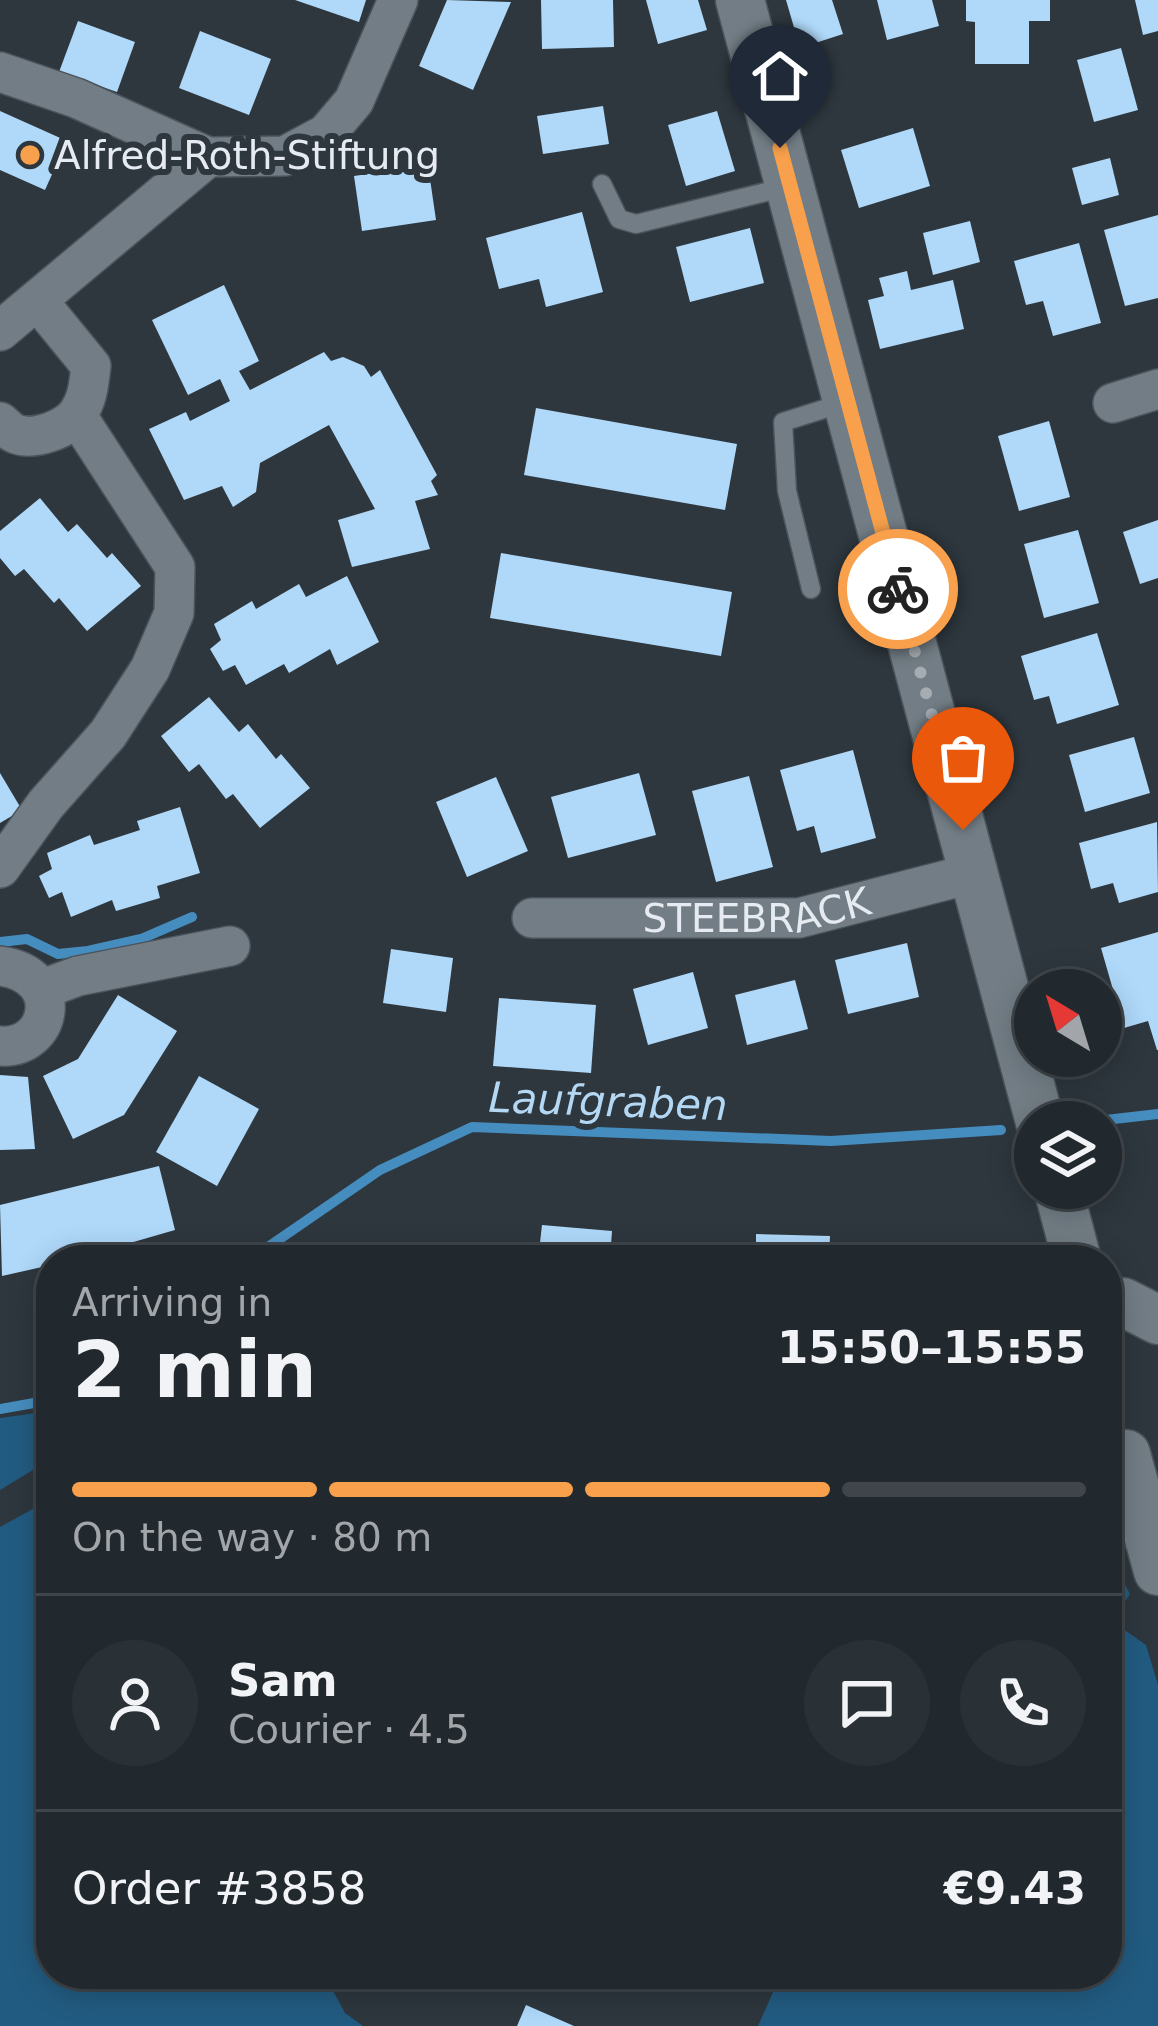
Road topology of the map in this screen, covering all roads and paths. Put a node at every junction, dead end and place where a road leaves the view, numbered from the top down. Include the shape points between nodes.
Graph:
1 (398, 0) edge
2 (740, 0) edge
3 (0, 72) edge
4 (208, 158) junction
5 (602, 184) dead end
6 (790, 186) junction
7 (37, 300) junction
8 (0, 331) edge
9 (1158, 388) edge
10 (848, 402) junction
11 (1113, 403) dead end
12 (77, 416) junction
13 (0, 422) edge
14 (811, 589) dead end
15 (0, 868) edge
16 (974, 873) junction
17 (532, 919) dead end
18 (230, 946) dead end
19 (0, 966) edge
20 (43, 989) junction
21 (0, 1046) edge
22 (1034, 1101) edge
23 (1064, 1209) edge
24 (1073, 1245) edge
25 (1122, 1302) edge
26 (1158, 1320) edge
27 (1130, 1449) edge
28 (1158, 1571) edge

1 - 4 street via 354,101 326,134 285,156
2 - 6 street
3 - 4 street
4 - 7 street
5 - 6 lane via 619,219 636,224
6 - 10 street
7 - 8 street
7 - 12 street via 91,366
9 - 11 street
10 - 14 lane via 783,422 787,490
10 - 16 street
12 - 13 street via 37,435 16,434
12 - 15 street via 175,567 174,613 108,734
16 - 17 street, STEEBRACK via 799,918
16 - 22 street
18 - 20 street
19 - 20 street via 28,973
20 - 21 street via 42,1024 24,1042
23 - 24 street
25 - 26 street
27 - 28 street

